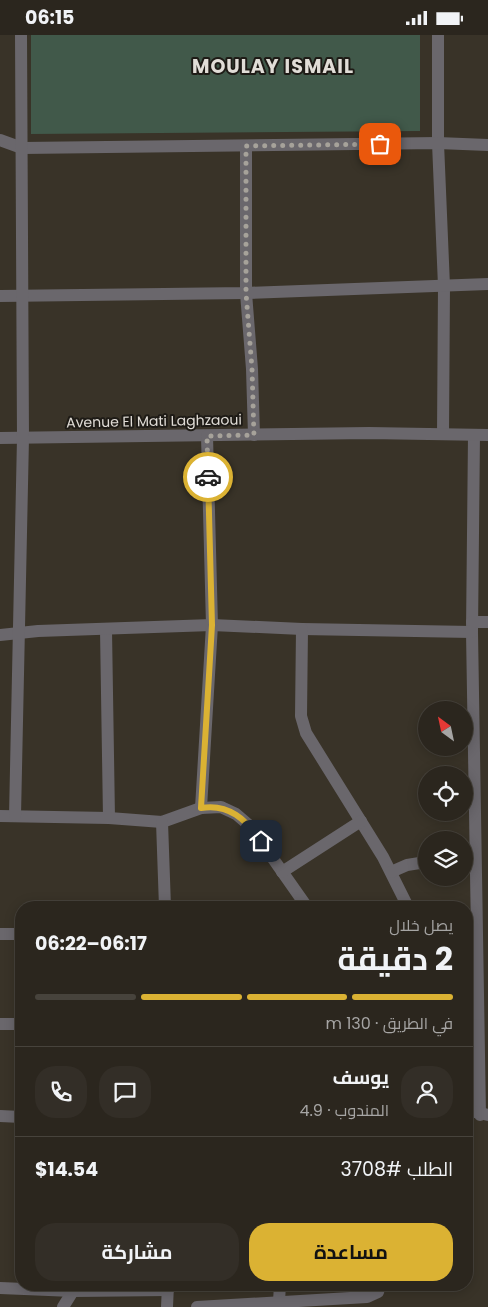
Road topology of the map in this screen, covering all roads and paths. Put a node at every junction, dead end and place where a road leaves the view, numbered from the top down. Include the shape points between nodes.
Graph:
1 (21, 35) edge
2 (438, 35) edge
3 (0, 140) edge
4 (438, 143) junction
5 (488, 145) edge
6 (246, 146) junction
7 (22, 147) junction
8 (488, 284) edge
9 (444, 286) junction
10 (246, 293) junction
11 (0, 296) edge
12 (24, 296) junction
13 (444, 433) junction
14 (254, 435) junction
15 (474, 435) junction
16 (488, 435) edge
17 (207, 436) junction
18 (0, 438) edge
19 (23, 438) junction
20 (488, 622) edge
21 (212, 625) junction
22 (472, 627) junction
23 (302, 629) junction
24 (106, 631) junction
25 (20, 633) junction
26 (0, 635) edge
27 (201, 808) junction
28 (0, 816) edge
29 (15, 816) junction
30 (108, 818) junction
31 (361, 821) junction
32 (162, 822) junction
33 (470, 831) edge
34 (418, 863) edge
35 (282, 872) junction
36 (391, 872) junction
37 (473, 872) edge
38 (482, 900) edge
39 (165, 901) edge
40 (303, 901) edge
41 (405, 901) edge
42 (0, 934) edge
43 (15, 934) edge
44 (473, 1008) edge
45 (478, 1015) junction
46 (0, 1024) edge
47 (15, 1024) edge
48 (484, 1115) edge
49 (0, 1116) edge
50 (15, 1117) edge
51 (0, 1288) edge
52 (15, 1289) edge
53 (73, 1291) edge
54 (168, 1291) edge
55 (280, 1291) edge
56 (378, 1291) edge
57 (279, 1301) junction
58 (63, 1307) edge
59 (167, 1307) edge
60 (197, 1307) edge

1 - 7 street
2 - 4 street
3 - 7 street
4 - 5 street
4 - 6 street
4 - 9 street
6 - 7 street
6 - 10 street
7 - 12 street
8 - 9 street
9 - 10 street
9 - 13 street
10 - 12 street
10 - 14 street
11 - 12 street
12 - 19 street
13 - 14 street, Avenue El Mati Laghzaoui
13 - 15 street, Avenue El Mati Laghzaoui
14 - 17 street, Avenue El Mati Laghzaoui
15 - 16 street, Avenue El Mati Laghzaoui
15 - 22 street
17 - 19 street, Avenue El Mati Laghzaoui
17 - 21 street
18 - 19 street, Avenue El Mati Laghzaoui
19 - 25 street
20 - 22 street
21 - 23 street
21 - 24 street
21 - 27 street
22 - 23 street
22 - 33 street
23 - 31 street via 301,716 306,733
24 - 25 street
24 - 30 street
25 - 26 street
25 - 29 street
27 - 32 street
27 - 35 street via 221,807 236,814 250,826
28 - 29 street
29 - 30 street
30 - 32 street
31 - 35 street
31 - 36 street
32 - 39 street
34 - 36 street
35 - 40 street
36 - 41 street
37 - 38 street
38 - 45 street
42 - 43 street
44 - 45 street
45 - 48 street
46 - 47 street
49 - 50 street
51 - 52 street
53 - 58 street
54 - 59 street
55 - 57 street
56 - 57 street via 367,1297
57 - 60 street

